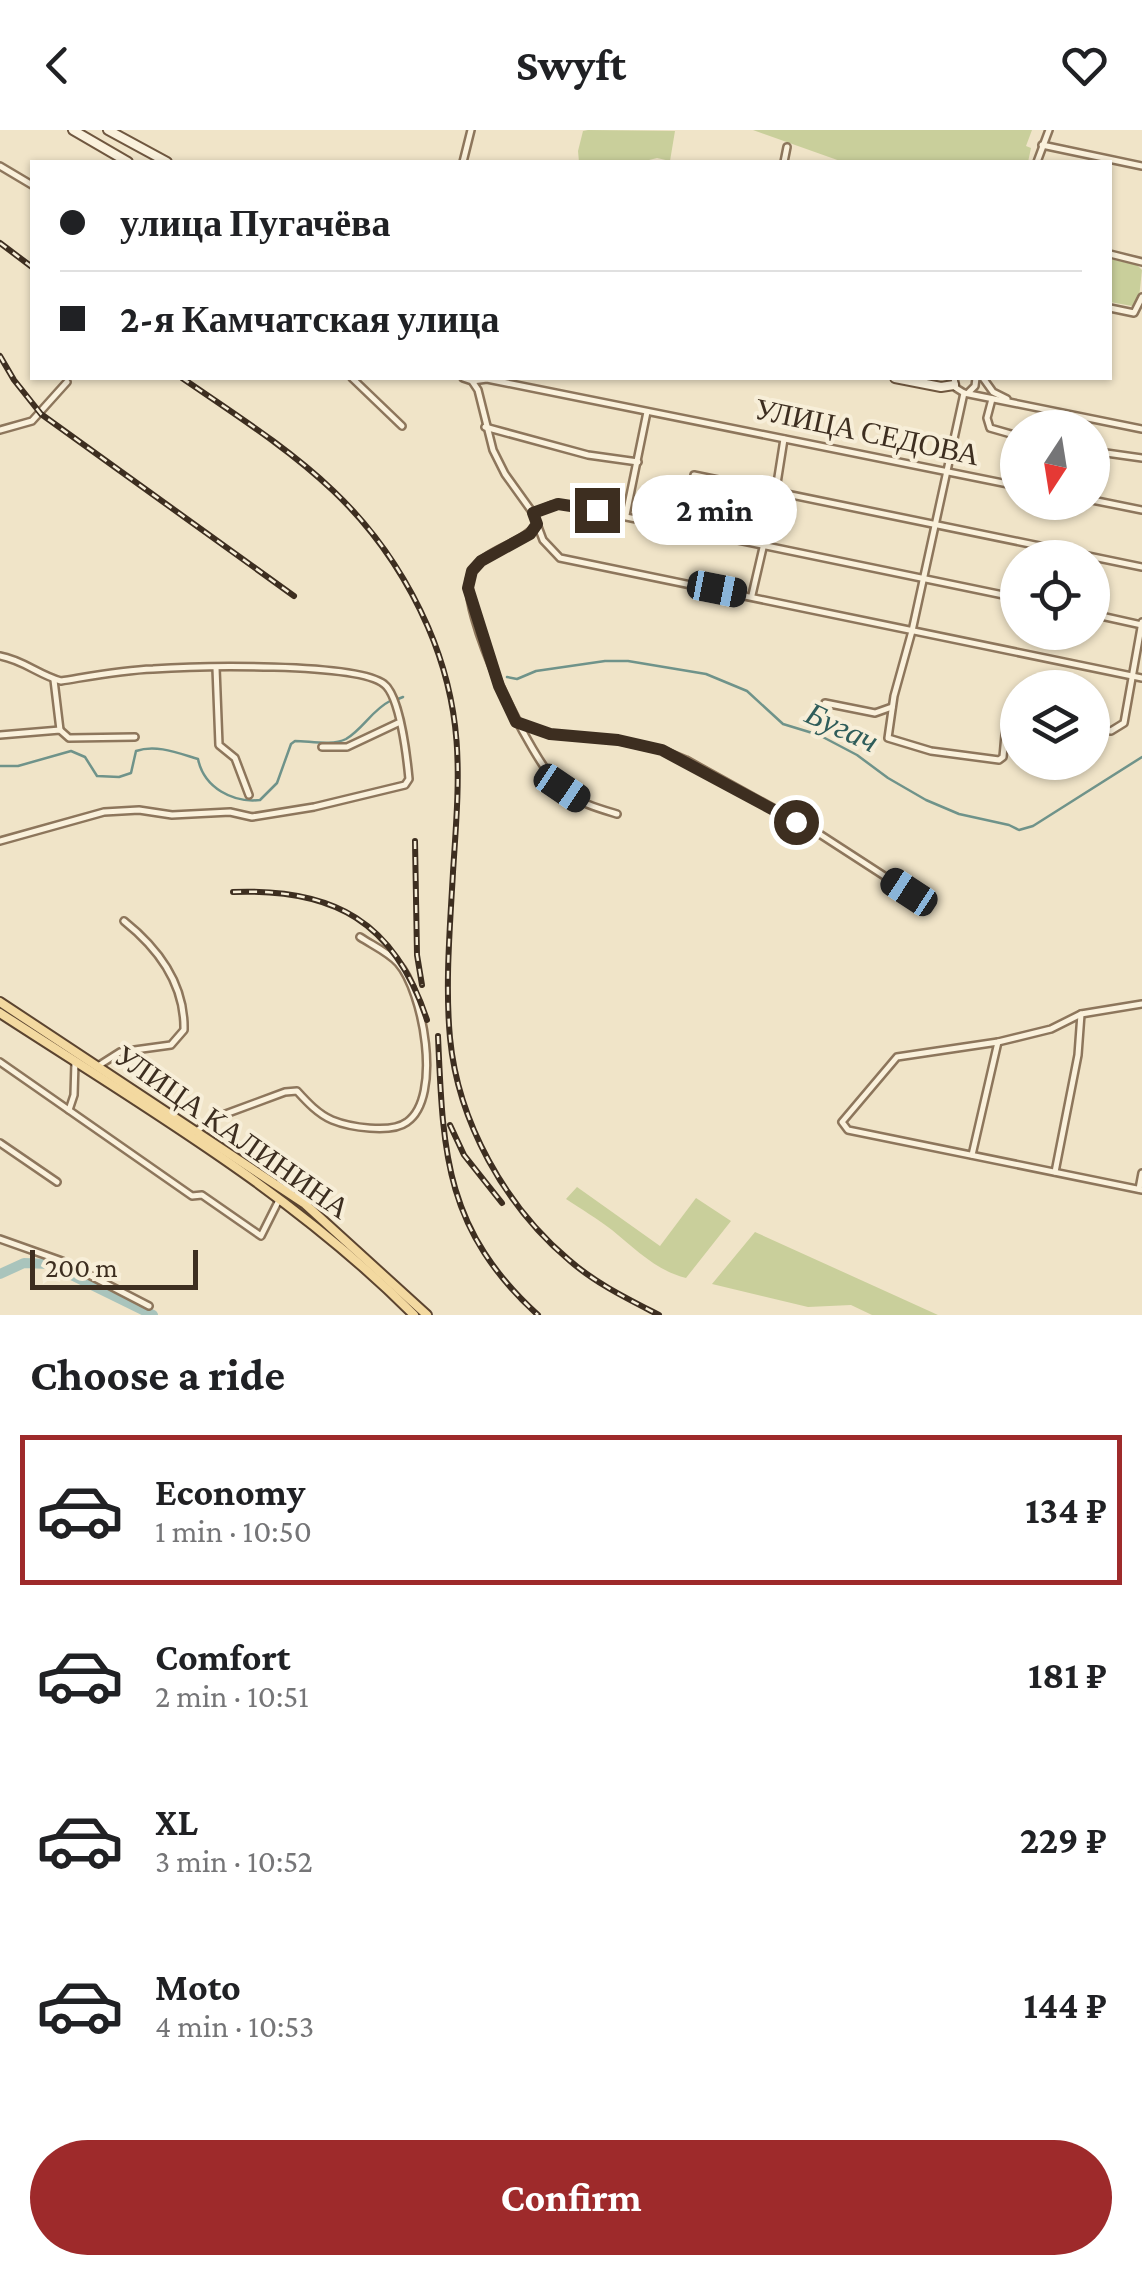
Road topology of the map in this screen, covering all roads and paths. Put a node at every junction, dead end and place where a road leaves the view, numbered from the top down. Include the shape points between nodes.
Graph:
1 (74, 130) edge
2 (108, 130) edge
3 (471, 130) edge
4 (1049, 130) edge
5 (127, 134) edge
6 (1042, 144) junction
7 (787, 147) dead end
8 (125, 160) edge
9 (164, 160) edge
10 (464, 160) edge
11 (784, 160) edge
12 (1038, 160) edge
13 (0, 166) edge
14 (1142, 166) edge
15 (30, 184) edge
16 (1112, 254) edge
17 (1142, 262) edge
18 (1142, 297) edge
19 (1112, 308) edge
20 (354, 380) edge
21 (469, 380) edge
22 (907, 380) edge
23 (978, 380) edge
24 (981, 380) edge
25 (472, 381) junction
26 (954, 381) edge
27 (67, 382) dead end
28 (966, 392) junction
29 (992, 399) junction
30 (1014, 403) junction
31 (648, 412) junction
32 (402, 426) dead end
33 (485, 427) junction
34 (1142, 429) edge
35 (0, 430) edge
36 (1000, 431) edge
37 (784, 439) junction
38 (1110, 454) edge
39 (1142, 458) edge
40 (638, 462) junction
41 (945, 471) junction
42 (694, 476) dead end
43 (1000, 482) edge
44 (774, 491) junction
45 (1110, 504) edge
46 (1142, 510) edge
47 (533, 513) junction
48 (626, 516) junction
49 (537, 524) junction
50 (934, 524) junction
51 (764, 547) junction
52 (1142, 567) edge
53 (923, 578) junction
54 (1000, 594) edge
55 (752, 595) junction
56 (1110, 618) edge
57 (1142, 624) edge
58 (912, 630) junction
59 (0, 656) edge
60 (216, 668) junction
61 (1132, 676) junction
62 (1142, 678) edge
63 (54, 680) junction
64 (826, 703) dead end
65 (892, 707) junction
66 (516, 722) junction
67 (398, 723) junction
68 (60, 730) junction
69 (1110, 730) edge
70 (0, 734) edge
71 (135, 736) dead end
72 (322, 747) dead end
73 (1000, 760) edge
74 (248, 795) dead end
75 (618, 814) dead end
76 (0, 841) edge
77 (909, 892) dead end
78 (124, 921) dead end
79 (360, 937) dead end
80 (0, 1002) edge
81 (1142, 1004) edge
82 (0, 1013) edge
83 (1081, 1014) junction
84 (17, 1018) junction
85 (998, 1042) junction
86 (0, 1062) edge
87 (75, 1062) junction
88 (98, 1066) junction
89 (69, 1110) junction
90 (198, 1130) junction
91 (0, 1143) edge
92 (972, 1155) junction
93 (1055, 1172) junction
94 (1142, 1174) edge
95 (57, 1182) dead end
96 (1140, 1190) edge
97 (280, 1198) junction
98 (0, 1239) edge
99 (150, 1306) dead end
100 (414, 1315) edge
101 (427, 1315) edge

1 - 8 street
2 - 5 street
3 - 10 street
4 - 6 street
5 - 9 street
6 - 12 street
6 - 14 street
7 - 11 street
13 - 15 street
16 - 17 street
18 - 19 street via 1134,313
20 - 32 street
21 - 25 street, УЛИЦА СЕДОВА
22 - 26 street via 942,387
23 - 28 street
24 - 30 street
25 - 31 street, УЛИЦА СЕДОВА
25 - 33 street
26 - 28 street
27 - 35 street via 32,421
28 - 29 street
28 - 41 street
29 - 30 street
29 - 36 street via 990,428
30 - 34 street
31 - 37 street, УЛИЦА СЕДОВА
31 - 40 street
33 - 40 street
33 - 47 street via 505,474
37 - 41 street, УЛИЦА СЕДОВА
37 - 44 street
38 - 39 street
40 - 48 street
41 - 43 street, УЛИЦА СЕДОВА
41 - 50 street
42 - 44 street
44 - 50 street
44 - 51 street
45 - 46 street
47 - 48 street via 562,504
47 - 49 street
48 - 51 street
49 - 55 street via 560,558
49 - 66 street via 481,561 468,588
50 - 52 street
50 - 53 street
51 - 53 street
51 - 55 street
53 - 54 street
53 - 58 street
55 - 58 street
56 - 57 street
57 - 61 street
58 - 61 street
58 - 65 street
59 - 63 street
60 - 63 street
60 - 67 street via 367,675 391,691
60 - 74 street via 219,745 235,758
61 - 62 street
61 - 69 street via 1124,723
63 - 68 street
64 - 65 street via 875,713
65 - 73 street via 890,740
66 - 75 street via 562,788 586,805
66 - 77 street via 686,760
67 - 72 street via 347,746
67 - 76 street via 406,742 405,785 252,817 104,812
68 - 70 street
68 - 71 street via 69,738
78 - 88 street via 165,964 183,998 184,1030 171,1045 120,1052
79 - 90 street via 400,964 419,1005 428,1067 414,1115 384,1128 349,1125 330,1120 296,1091 212,1119
80 - 84 main road, УЛИЦА КАЛИНИНА
81 - 83 street
82 - 84 main road, УЛИЦА КАЛИНИНА
83 - 85 street
83 - 93 street
84 - 87 main road, УЛИЦА КАЛИНИНА
84 - 88 main road, УЛИЦА КАЛИНИНА
85 - 92 street
85 - 92 street via 897,1056 842,1122 848,1130
86 - 89 street
87 - 89 street
87 - 97 main road, УЛИЦА КАЛИНИНА
88 - 90 main road, УЛИЦА КАЛИНИНА
89 - 97 street via 261,1236
90 - 101 main road, УЛИЦА КАЛИНИНА via 305,1204
91 - 95 street
92 - 93 street
93 - 96 street
94 - 96 street
97 - 100 main road, УЛИЦА КАЛИНИНА
98 - 99 street via 62,1261

